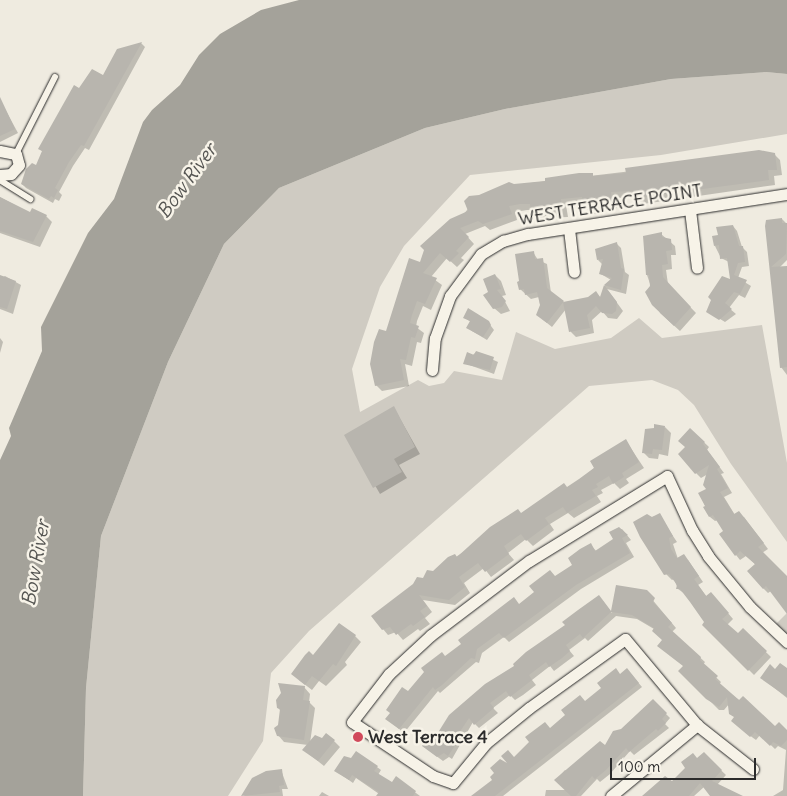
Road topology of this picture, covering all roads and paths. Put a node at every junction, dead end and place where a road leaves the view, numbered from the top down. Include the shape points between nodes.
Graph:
1 (55, 77) dead end
2 (0, 151) edge
3 (16, 154) junction
4 (0, 175) edge
5 (0, 180) edge
6 (787, 194) edge
7 (30, 199) dead end
8 (690, 210) junction
9 (569, 229) junction
10 (697, 268) dead end
11 (574, 272) dead end
12 (432, 370) dead end
13 (787, 642) edge
14 (698, 724) junction
15 (753, 769) dead end
16 (611, 796) edge

1 - 3 lane
2 - 3 street
3 - 4 street via 17,171
5 - 7 lane
6 - 8 street, WEST TERRACE POINT
8 - 9 street, WEST TERRACE POINT
8 - 10 street
9 - 11 street
9 - 12 street, WEST TERRACE POINT via 512,238 481,254 464,273 443,310 435,338
13 - 14 street via 750,607 708,556 667,476 529,561 431,635 389,674 352,722 433,776 453,783 486,742 625,639
14 - 15 street
14 - 16 street

